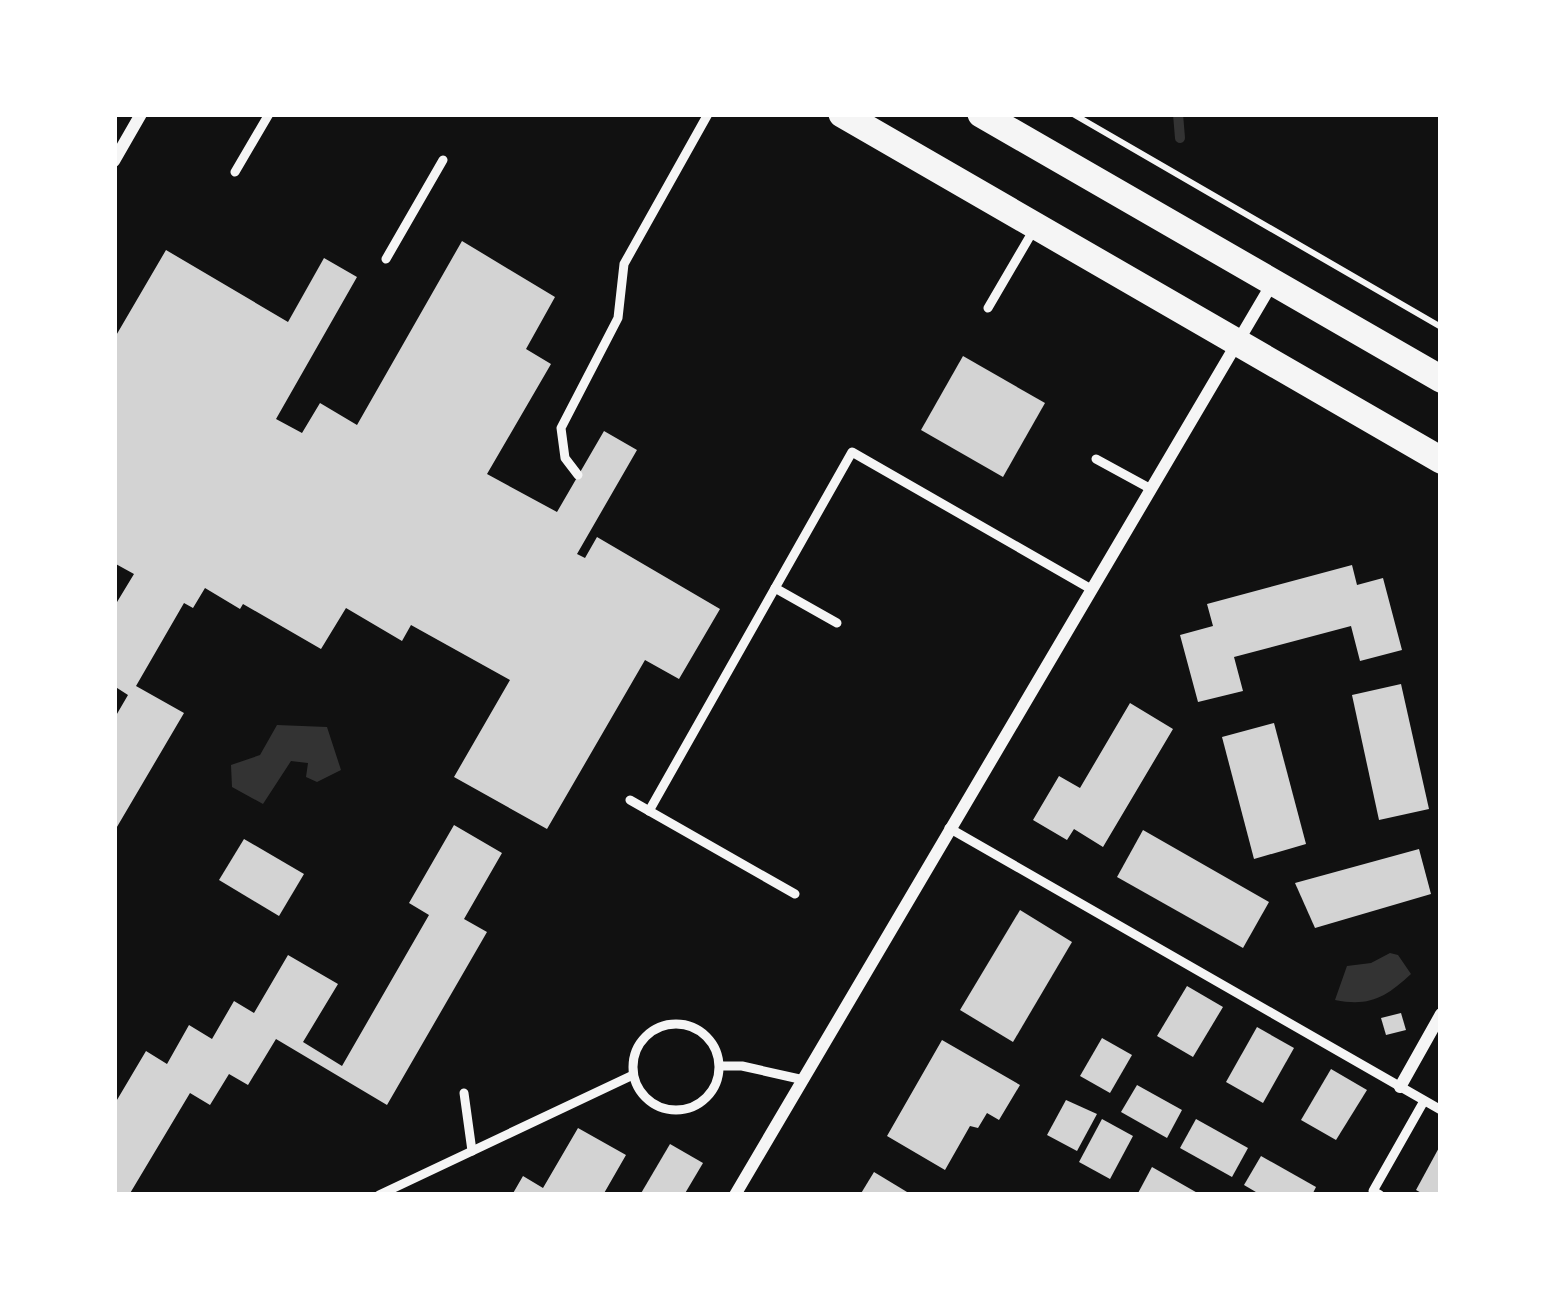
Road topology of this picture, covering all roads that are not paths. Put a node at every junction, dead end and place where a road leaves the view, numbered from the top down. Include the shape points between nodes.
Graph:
1 (141, 114) edge
2 (269, 114) edge
3 (708, 114) edge
4 (842, 114) edge
5 (981, 114) edge
6 (443, 160) dead end
7 (114, 161) edge
8 (236, 172) dead end
9 (1036, 226) junction
10 (386, 259) dead end
11 (1274, 281) junction
12 (988, 308) dead end
13 (1237, 342) junction
14 (1441, 379) edge
15 (1096, 460) dead end
16 (1441, 460) edge
17 (578, 475) dead end
18 (1150, 489) junction
19 (776, 588) junction
20 (1091, 589) junction
21 (837, 623) dead end
22 (630, 800) dead end
23 (649, 811) junction
24 (949, 828) junction
25 (795, 894) dead end
26 (1441, 1014) edge
27 (719, 1066) junction
28 (633, 1075) junction
29 (804, 1080) junction
30 (1400, 1087) junction
31 (464, 1093) dead end
32 (1424, 1101) junction
33 (1441, 1110) edge
34 (472, 1151) junction
35 (1375, 1194) edge
36 (379, 1195) edge
37 (736, 1195) edge

1 - 7 street
2 - 8 lane
3 - 17 lane via 625,264 618,318 561,428 565,458
4 - 9 main road
5 - 11 main road
6 - 10 lane
9 - 12 lane
9 - 13 main road
11 - 13 street
11 - 14 main road
13 - 16 main road
13 - 18 street
15 - 18 lane
18 - 20 street
19 - 20 lane via 852,452
19 - 21 lane
19 - 23 lane
20 - 24 street
22 - 23 lane
23 - 25 lane
24 - 29 street
24 - 30 lane
26 - 30 street
27 - 28 lane via 708,1097 677,1111 644,1096
27 - 28 lane via 712,1042 680,1024 648,1034
27 - 29 lane
28 - 34 lane
29 - 37 street
30 - 32 lane
31 - 34 lane
32 - 33 lane
32 - 35 lane
34 - 36 lane

